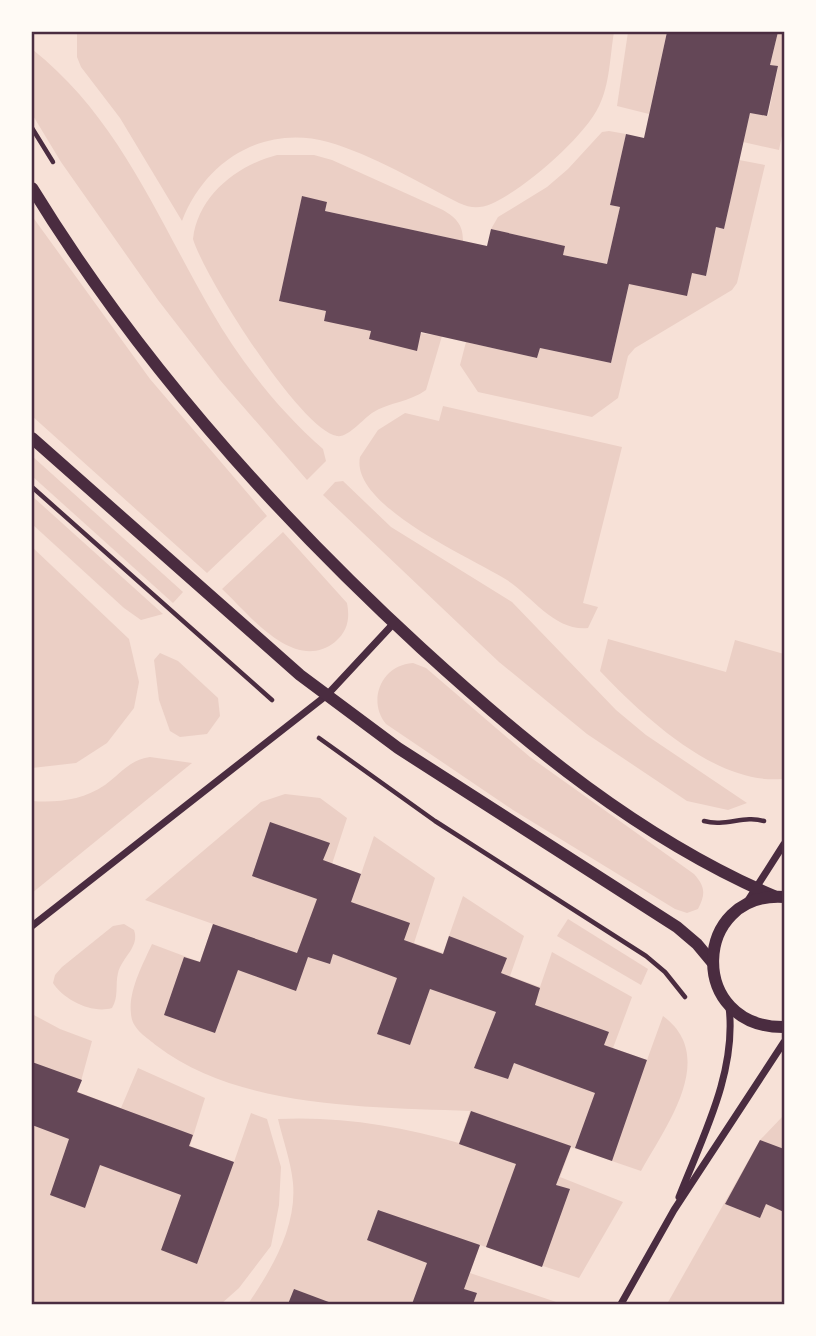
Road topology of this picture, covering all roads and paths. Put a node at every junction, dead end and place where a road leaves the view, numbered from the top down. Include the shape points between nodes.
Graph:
1 (32, 128) edge
2 (56, 166) dead end
3 (32, 188) edge
4 (32, 438) edge
5 (394, 622) junction
6 (327, 695) junction
7 (694, 819) dead end
8 (768, 823) dead end
9 (785, 844) edge
10 (757, 889) junction
11 (779, 897) edge
12 (744, 905) junction
13 (32, 926) edge
14 (712, 962) junction
15 (729, 1005) junction
16 (785, 1027) edge
17 (785, 1042) edge
18 (674, 1210) junction
19 (621, 1304) edge

1 - 2 path
3 - 5 street via 109,303 216,441
4 - 6 street via 240,625
5 - 6 street
5 - 10 street via 509,726 572,775 685,852
6 - 13 street
6 - 14 street via 425,766 671,923
7 - 8 path via 712,823 753,818
9 - 10 street
10 - 11 street
10 - 12 street
11 - 12 street
12 - 14 street via 720,930
14 - 15 street via 715,982
15 - 16 street via 755,1024
15 - 18 street via 731,1030 723,1077
17 - 18 street
18 - 19 street

